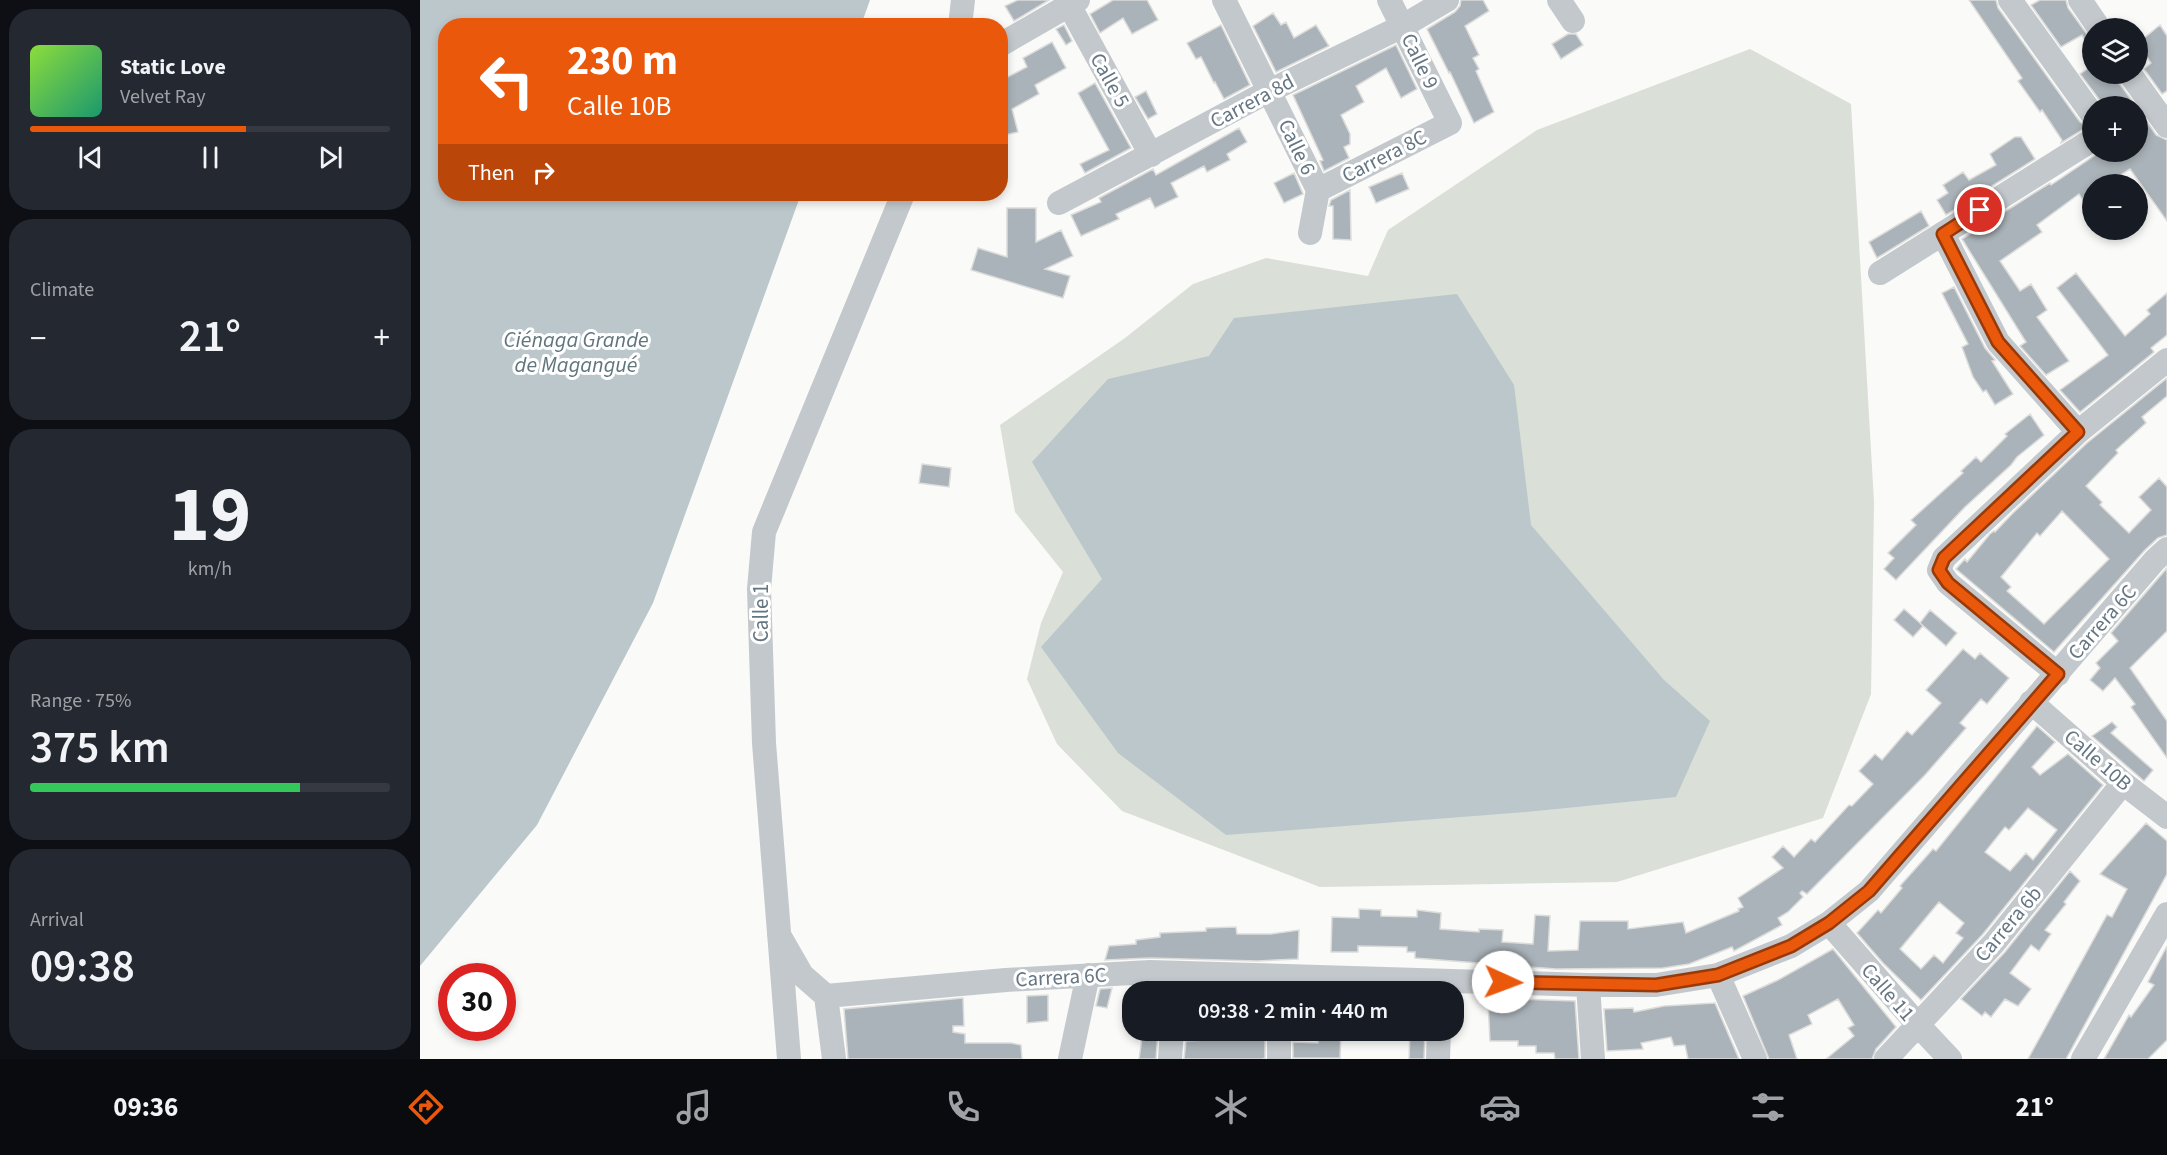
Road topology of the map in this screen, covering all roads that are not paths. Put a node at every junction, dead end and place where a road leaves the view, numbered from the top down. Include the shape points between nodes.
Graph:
1 (963, 0) edge
2 (1224, 0) edge
3 (1389, 0) edge
4 (1447, 0) edge
5 (1559, 0) edge
6 (2010, 0) edge
7 (2080, 0) edge
8 (1073, 3) edge
9 (961, 18) edge
10 (2092, 18) edge
11 (1573, 21) dead end
12 (1403, 26) junction
13 (1008, 40) edge
14 (2137, 84) edge
15 (1269, 91) junction
16 (2082, 100) edge
17 (2152, 105) edge
18 (1450, 123) joint
19 (2167, 126) edge
20 (2082, 146) edge
21 (1151, 155) junction
22 (1318, 190) junction
23 (900, 201) edge
24 (1059, 203) dead end
25 (1310, 233) dead end
26 (1943, 234) junction
27 (1880, 273) dead end
28 (2167, 360) edge
29 (2078, 432) junction
30 (2167, 549) edge
31 (2058, 674) junction
32 (2031, 702) junction
33 (2123, 783) junction
34 (2167, 817) edge
35 (2167, 914) edge
36 (1829, 923) junction
37 (779, 935) junction
38 (1088, 975) junction
39 (1718, 975) junction
40 (1174, 981) edge
41 (1588, 985) junction
42 (1464, 986) edge
43 (826, 996) junction
44 (1918, 1026) junction
45 (1171, 1041) edge
46 (1279, 1041) edge
47 (1439, 1041) edge
48 (789, 1059) edge
49 (834, 1059) edge
50 (1070, 1059) edge
51 (1170, 1059) edge
52 (1279, 1059) edge
53 (1438, 1059) edge
54 (1593, 1059) edge
55 (1755, 1059) edge
56 (1886, 1059) edge
57 (1950, 1059) edge
58 (2083, 1059) edge

1 - 9 street
2 - 15 street, Calle 6
3 - 12 street, Calle 9
4 - 12 street, Carrera 8d
5 - 11 street
6 - 16 street
7 - 10 street
8 - 13 street
8 - 21 street, Calle 5
12 - 15 street, Carrera 8d
12 - 18 street, Calle 9
14 - 17 street
15 - 21 street, Carrera 8d
15 - 22 street, Calle 6
17 - 19 street
18 - 22 street, Carrera 8C
20 - 26 street
21 - 24 street, Carrera 8d
22 - 25 street, Calle 6
23 - 37 street, Calle 1 via 765,532 759,589 764,732
26 - 27 street
26 - 29 street via 1998,342
28 - 29 street
29 - 31 street via 1944,558 1939,570 1948,583
30 - 31 street, Carrera 6C
31 - 32 street, Carrera 6C
32 - 33 street, Calle 10B
32 - 36 street, Carrera 6C via 1869,891
33 - 34 street, Calle 10B
33 - 44 street, Carrera 6b via 1994,943
35 - 58 street
36 - 39 street, Carrera 6C via 1791,946
36 - 44 street, Calle 11
37 - 43 street via 802,975
37 - 48 street, Calle 1
38 - 40 street, Carrera 6C via 1150,972
38 - 43 street, Carrera 6C
38 - 50 street
39 - 41 street, Carrera 6C via 1656,985
39 - 55 street
41 - 42 street, Carrera 6C
41 - 54 street
43 - 49 street
44 - 56 street, Carrera 6b
44 - 57 street, Calle 11
45 - 51 street
46 - 52 street
47 - 53 street

